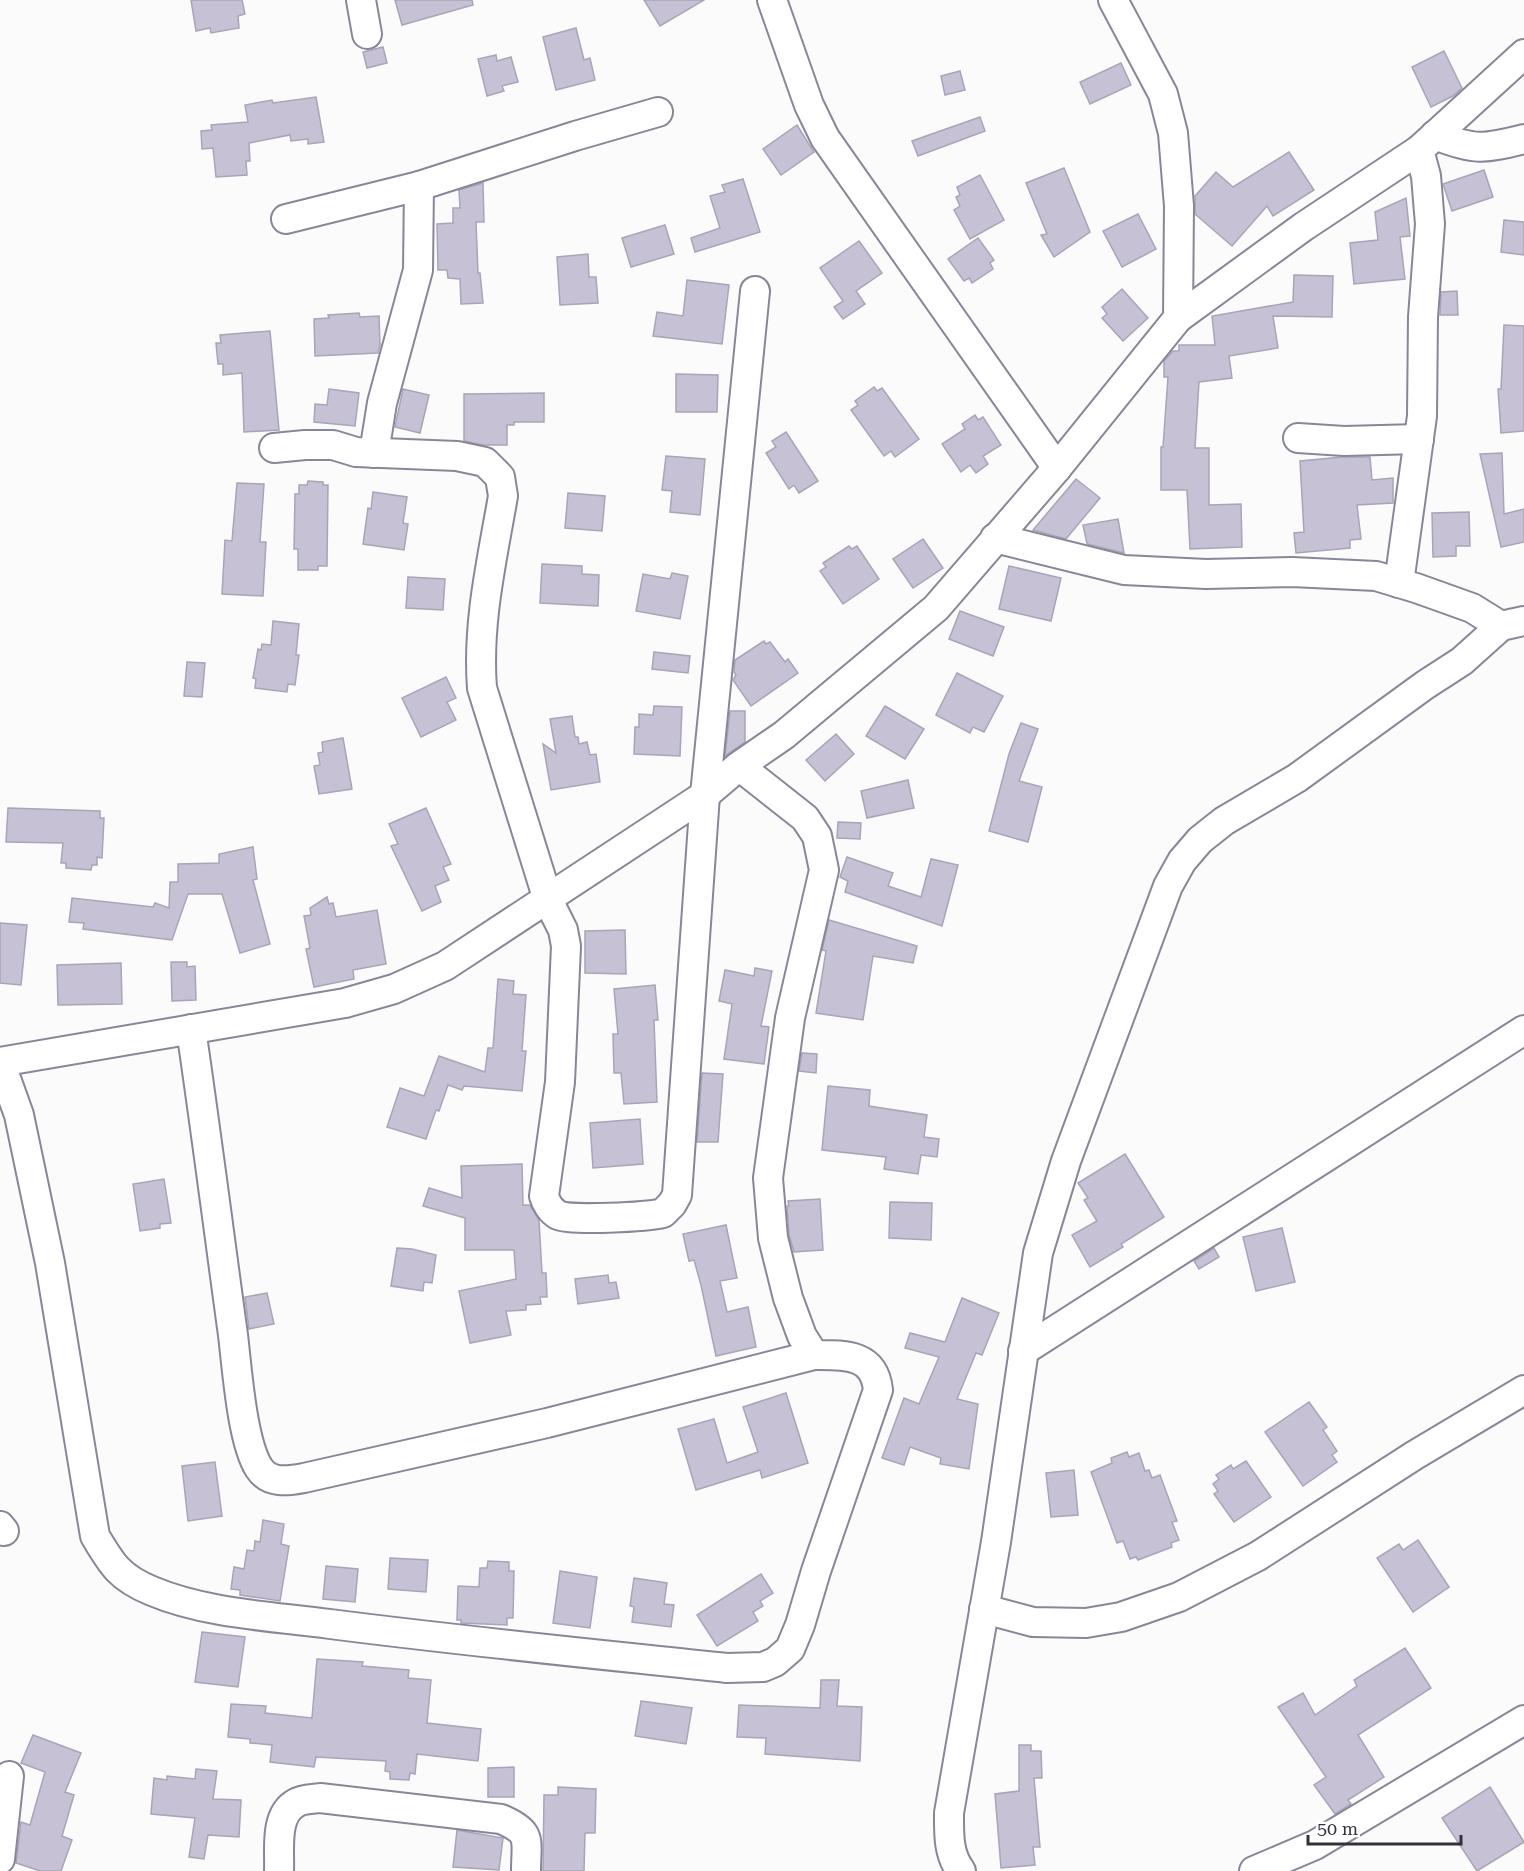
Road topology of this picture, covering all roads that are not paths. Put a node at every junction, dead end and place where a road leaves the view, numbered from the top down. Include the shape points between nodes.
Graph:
1 (361, 0) edge
2 (772, 0) edge
3 (1113, 0) edge
4 (367, 34) dead end
5 (1524, 54) edge
6 (658, 112) dead end
7 (1524, 138) edge
8 (1427, 142) junction
9 (419, 186) junction
10 (286, 219) dead end
11 (755, 291) dead end
12 (1179, 318) junction
13 (1298, 438) dead end
14 (1419, 439) junction
15 (274, 448) dead end
16 (374, 453) junction
17 (1057, 468) junction
18 (995, 538) junction
19 (1399, 583) junction
20 (1513, 623) edge
21 (739, 766) junction
22 (705, 795) junction
23 (548, 900) junction
24 (191, 1029) junction
25 (1524, 1030) edge
26 (1023, 1351) junction
27 (813, 1355) junction
28 (1524, 1390) edge
29 (984, 1609) junction
30 (1524, 1720) edge
31 (9, 1776) dead end
32 (0, 1859) edge
33 (279, 1871) edge
34 (526, 1871) edge
35 (961, 1871) edge
36 (1254, 1871) edge

1 - 4 street
2 - 17 street via 809,105 825,138
3 - 12 street via 1163,94 1173,133 1179,206
5 - 8 street
6 - 9 street
7 - 8 street via 1483,148
8 - 12 street
8 - 14 street via 1430,224
9 - 10 street
9 - 16 street via 418,270 382,403
11 - 22 street
12 - 17 street
13 - 14 street
14 - 19 street
15 - 16 street via 333,445
16 - 23 street via 457,456 485,462 500,477 503,496 482,620 482,688
17 - 18 street
18 - 19 street via 1124,570 1340,574 1376,576
18 - 21 street via 936,608 784,735
19 - 20 street
20 - 26 street via 1297,778 1224,821 1182,861 1154,919 1066,1161 1038,1253
21 - 22 street
21 - 27 street via 805,818 817,836 824,870 790,1018 768,1178 773,1238 783,1278 802,1336
22 - 23 street
22 - 23 street via 677,1195 663,1213 568,1217 558,1215 546,1203 546,1170 560,1082 566,946 563,930
23 - 24 street via 446,966 394,989 345,1003
24 - 27 street via 241,1398 250,1448 266,1476 289,1481 304,1478 547,1423
24 - 27 street via 0,1062 19,1115 50,1263 95,1536 111,1564 126,1578 195,1605 376,1630 715,1667 763,1667 776,1662 790,1648 878,1390 876,1377 863,1362 844,1355
25 - 26 street
26 - 29 street
28 - 29 street via 1258,1556 1179,1597 1121,1617 1086,1623 1033,1622
29 - 35 street via 949,1813 949,1843
30 - 36 street via 1315,1845
31 - 32 street
33 - 34 street via 280,1832 287,1812 298,1801 320,1798 501,1819 525,1834

